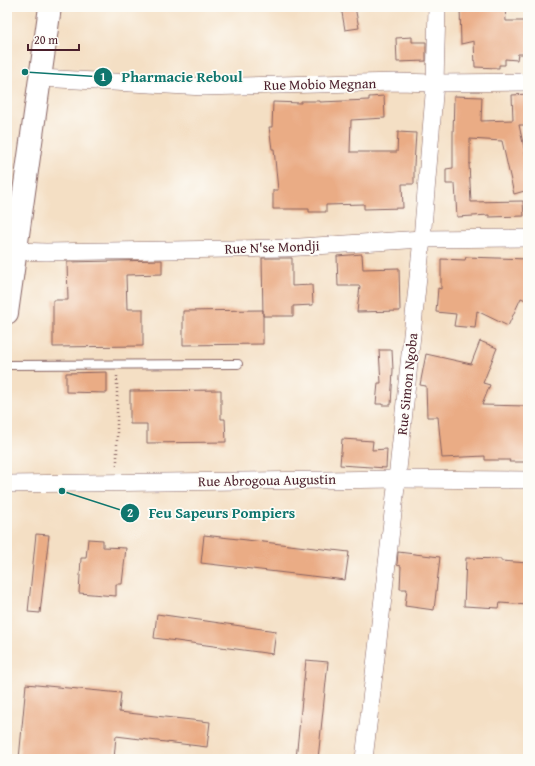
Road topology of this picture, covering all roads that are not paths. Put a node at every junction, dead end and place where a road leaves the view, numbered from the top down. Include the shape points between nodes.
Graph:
1 (50, 7) edge
2 (437, 7) edge
3 (40, 78) junction
4 (528, 82) edge
5 (435, 83) junction
6 (528, 238) edge
7 (422, 239) junction
8 (15, 251) junction
9 (7, 313) edge
10 (238, 364) dead end
11 (7, 365) edge
12 (397, 479) junction
13 (528, 480) edge
14 (7, 484) edge
15 (364, 759) edge

1 - 3 main road
2 - 5 street, Rue Simon Ngoba
3 - 5 street, Rue Mobio Megnan via 204,87
3 - 8 main road
4 - 5 street, Rue Mobio Megnan
5 - 7 street, Rue Simon Ngoba
6 - 7 street, Rue N'se Mondji
7 - 8 street, Rue N'se Mondji via 285,248
7 - 12 street, Rue Simon Ngoba
8 - 9 main road
10 - 11 lane
12 - 13 street, Rue Abrogoua Augustin
12 - 14 street, Rue Abrogoua Augustin
12 - 15 street, Rue Simon Ngoba

